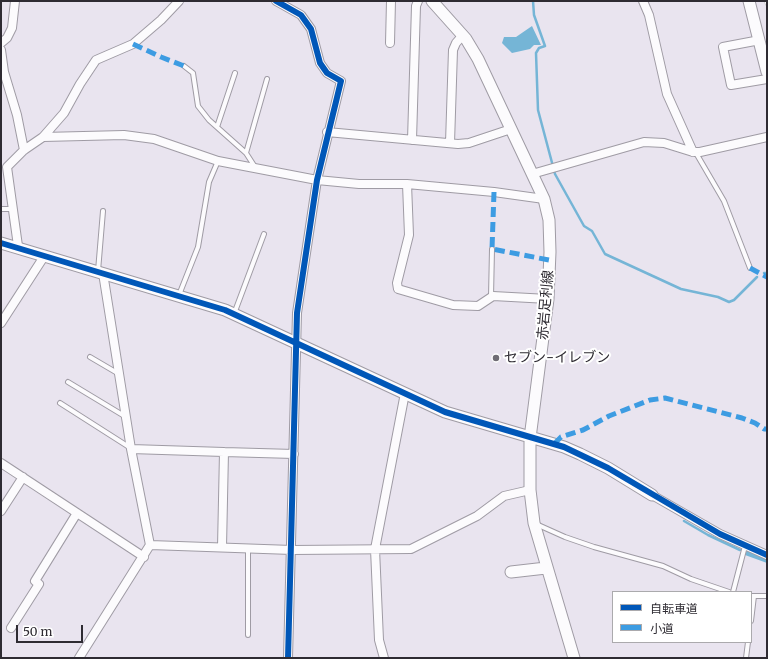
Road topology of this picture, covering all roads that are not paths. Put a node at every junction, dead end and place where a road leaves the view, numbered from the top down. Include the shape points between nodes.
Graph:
1 (15, 1) edge
2 (179, 1) edge
3 (276, 1) edge
4 (391, 1) edge
5 (418, 1) edge
6 (432, 1) edge
7 (643, 1) edge
8 (749, 1) edge
9 (463, 35) junction
10 (760, 40) junction
11 (1, 43) edge
12 (390, 43) dead end
13 (1, 50) edge
14 (184, 66) dead end
15 (767, 72) edge
16 (235, 73) dead end
17 (767, 79) edge
18 (267, 80) dead end
19 (217, 127) junction
20 (511, 129) junction
21 (327, 132) junction
22 (43, 137) junction
23 (767, 137) edge
24 (412, 140) junction
25 (450, 143) junction
26 (24, 150) junction
27 (695, 152) junction
28 (246, 153) junction
29 (218, 161) junction
30 (4, 165) edge
31 (255, 167) junction
32 (532, 174) junction
33 (317, 180) junction
34 (407, 184) junction
35 (544, 199) junction
36 (1, 209) edge
37 (13, 209) junction
38 (103, 211) dead end
39 (264, 234) dead end
40 (1, 243) edge
41 (18, 246) junction
42 (492, 249) dead end
43 (45, 255) junction
44 (750, 268) dead end
45 (101, 272) junction
46 (179, 296) junction
47 (491, 298) junction
48 (548, 299) junction
49 (233, 314) junction
50 (1, 323) edge
51 (298, 342) junction
52 (90, 357) dead end
53 (120, 374) junction
54 (68, 382) dead end
55 (404, 392) junction
56 (60, 403) dead end
57 (126, 417) junction
58 (530, 438) junction
59 (132, 449) junction
60 (224, 452) junction
61 (294, 454) junction
62 (1, 463) edge
63 (23, 477) junction
64 (530, 490) junction
65 (652, 495) joint
66 (1, 511) edge
67 (77, 513) junction
68 (534, 523) junction
69 (150, 545) junction
70 (745, 546) junction
71 (222, 547) junction
72 (248, 548) junction
73 (375, 549) junction
74 (292, 550) junction
75 (767, 555) edge
76 (144, 557) junction
77 (546, 568) junction
78 (511, 572) dead end
79 (726, 591) edge
80 (733, 591) edge
81 (753, 596) edge
82 (767, 596) edge
83 (752, 608) edge
84 (11, 628) dead end
85 (248, 635) dead end
86 (748, 643) edge
87 (79, 658) edge
88 (288, 658) edge
89 (384, 658) edge
90 (574, 658) edge
91 (746, 658) edge

1 - 11 street via 12,28
2 - 22 street via 133,44 96,60 64,113
3 - 21 street via 301,14 311,29 320,63 327,73 341,81
4 - 12 street
5 - 24 street
6 - 9 street, 赤岩足利線
7 - 27 street via 649,15 667,94
8 - 10 street
9 - 20 street, 赤岩足利線
9 - 25 street via 454,50
10 - 15 street
10 - 17 street via 723,47 731,85
13 - 26 street via 4,72
14 - 19 lane via 193,73 198,106
16 - 19 lane
18 - 28 lane
19 - 28 lane
20 - 25 street via 469,143
20 - 32 street, 赤岩足利線
21 - 24 street
21 - 33 street
22 - 26 street
22 - 29 street via 124,135 154,139
23 - 27 street
24 - 25 street
26 - 30 street
27 - 32 street via 664,143 644,142
27 - 44 lane via 724,201
28 - 31 lane
29 - 31 street
29 - 46 lane via 209,182 198,247
30 - 37 street
31 - 33 street
32 - 35 street, 赤岩足利線
33 - 34 street via 359,184
33 - 51 street via 297,313
34 - 35 street
34 - 47 street via 409,235 398,289 453,305 478,306
35 - 48 street, 赤岩足利線 via 549,228
36 - 37 lane
37 - 41 street
38 - 45 lane
39 - 49 lane
40 - 41 street
41 - 43 street
42 - 47 lane
43 - 45 street
43 - 50 street
45 - 46 street
45 - 53 street
46 - 49 street
47 - 48 street via 493,296
48 - 58 street, 赤岩足利線
49 - 51 street
51 - 55 street
51 - 61 street
52 - 53 lane
53 - 57 street
54 - 57 lane
55 - 58 street via 445,412
55 - 73 street
56 - 59 lane
57 - 59 street
58 - 64 street, 赤岩足利線
58 - 65 street via 580,454
59 - 60 street
59 - 69 street
60 - 61 street
60 - 71 street
61 - 74 street
62 - 63 street
63 - 66 street
63 - 67 street
64 - 68 street, 赤岩足利線
64 - 73 street via 504,496 477,516 411,549
65 - 70 street
67 - 76 street
67 - 84 street via 35,581 39,584
68 - 77 street, 赤岩足利線
68 - 79 lane via 572,540 663,566
69 - 71 street
69 - 76 street
70 - 75 street
70 - 80 lane
71 - 72 street
72 - 74 street
72 - 85 lane
73 - 74 street
73 - 89 street via 379,640
74 - 88 street
76 - 87 street
77 - 78 street
77 - 90 street, 赤岩足利線
81 - 82 lane
81 - 83 lane
86 - 91 lane

